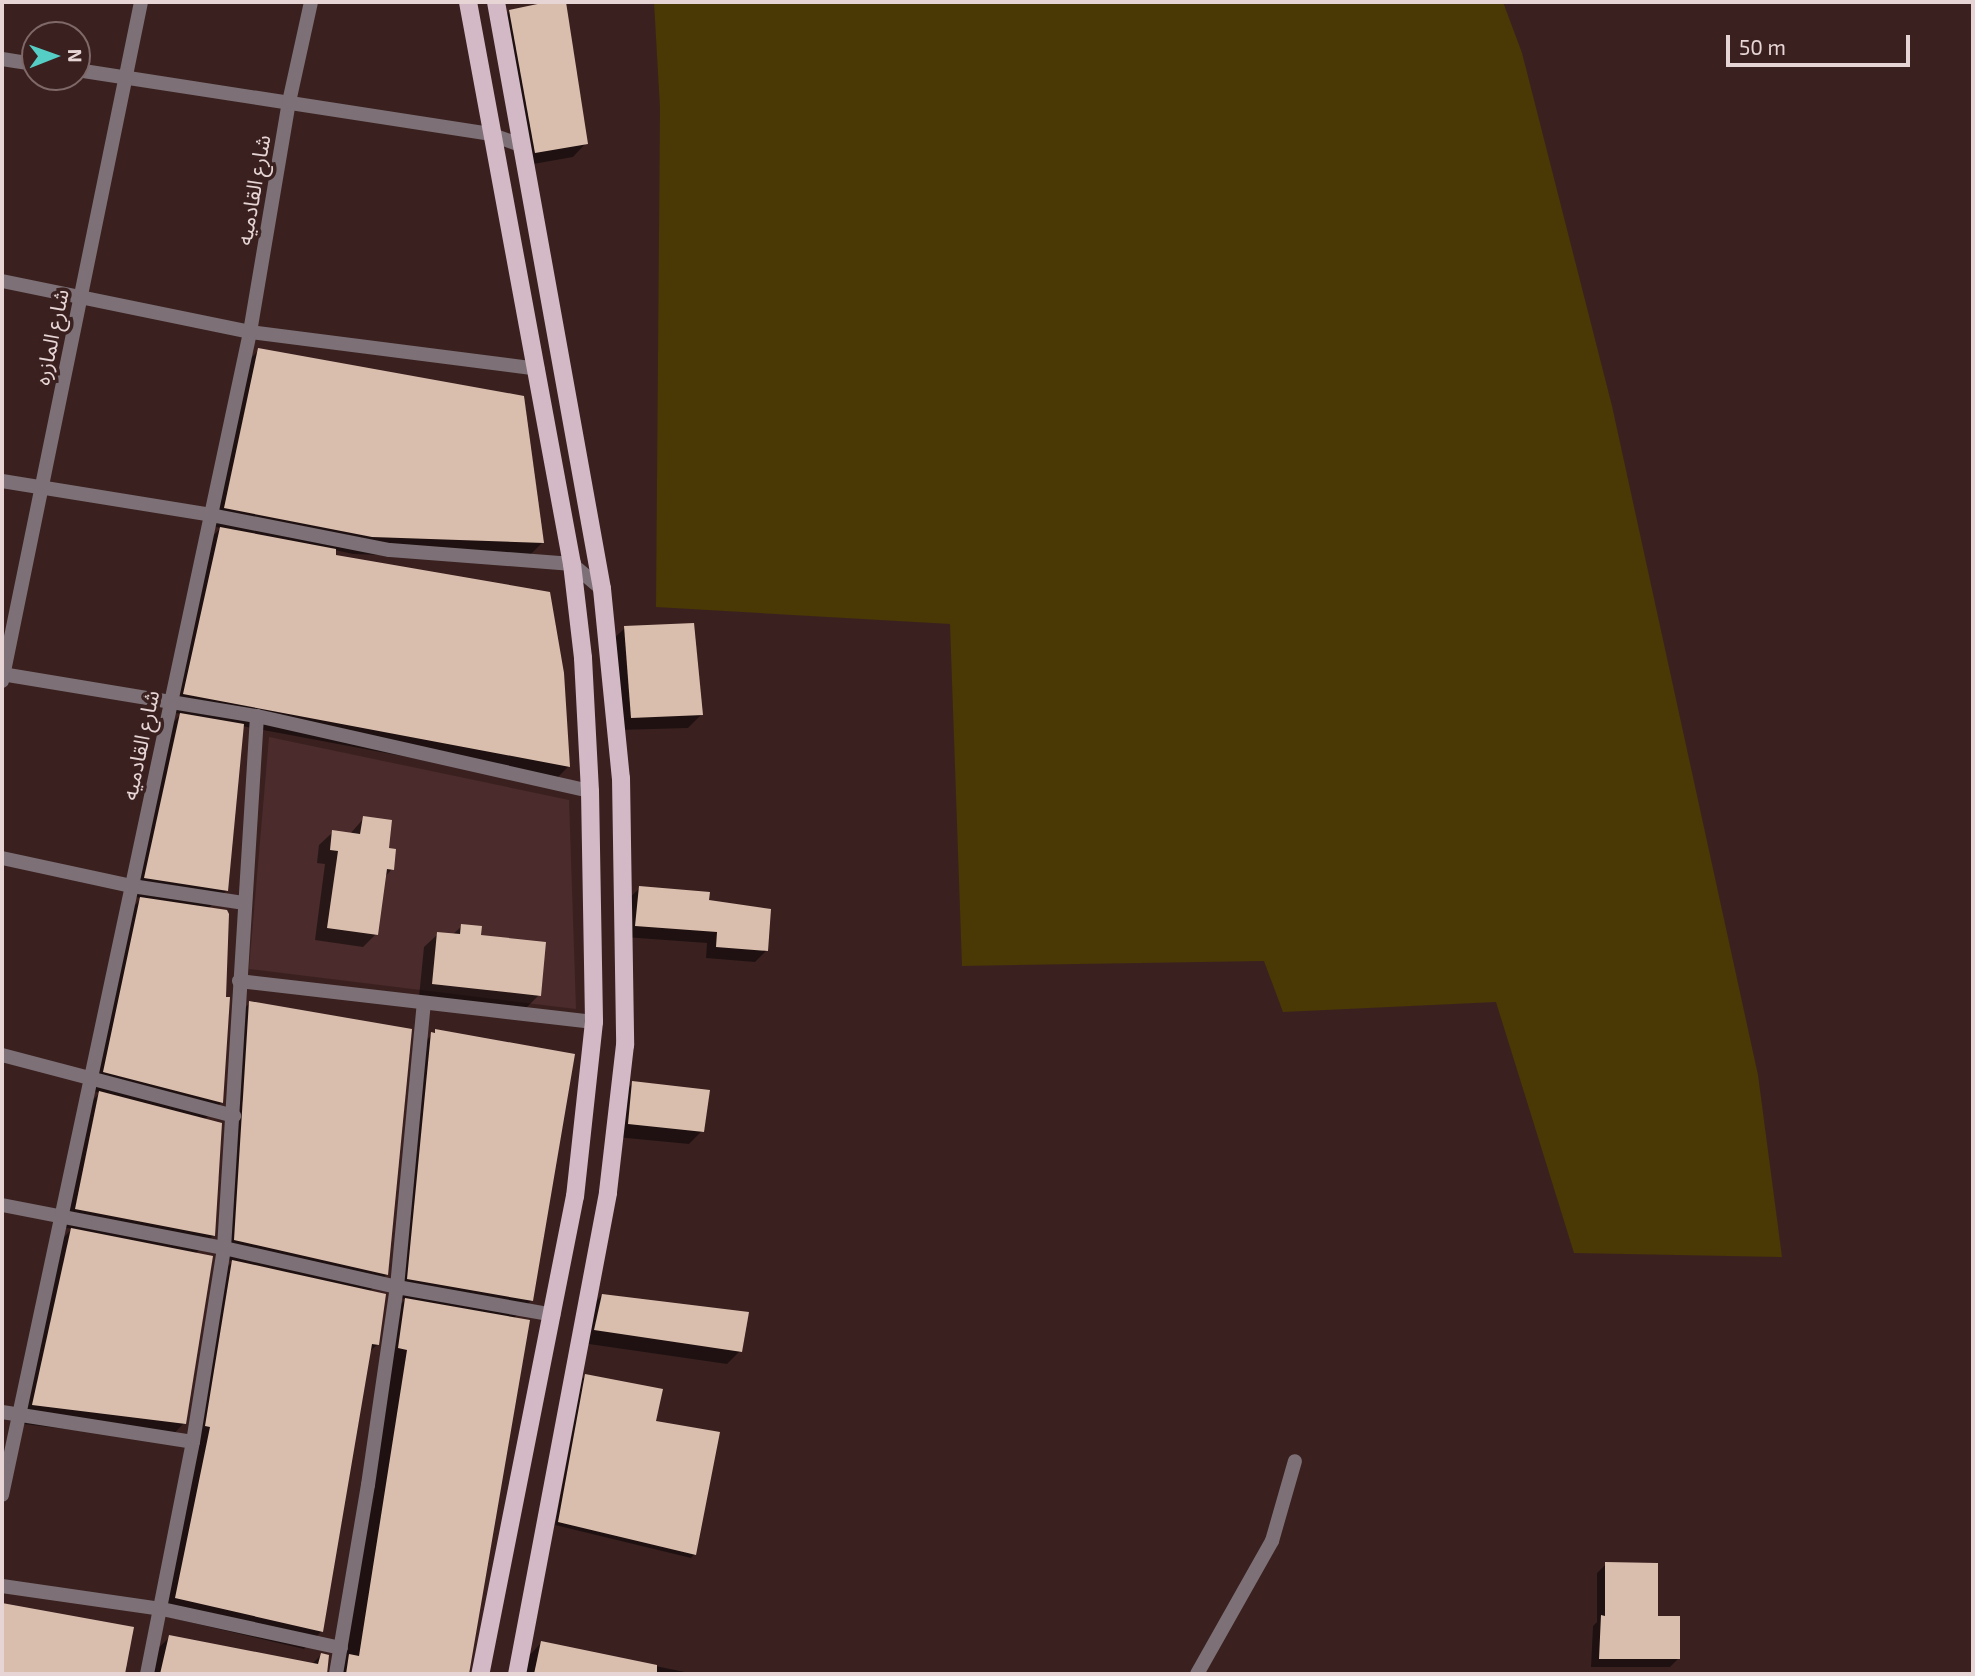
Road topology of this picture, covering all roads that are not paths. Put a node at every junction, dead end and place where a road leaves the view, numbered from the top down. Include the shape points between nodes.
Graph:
1 (141, 2) edge
2 (311, 2) edge
3 (468, 2) edge
4 (496, 2) edge
5 (2, 59) edge
6 (21, 62) edge
7 (91, 72) edge
8 (125, 76) junction
9 (289, 102) junction
10 (490, 134) junction
11 (520, 145) junction
12 (2, 281) edge
13 (80, 296) junction
14 (250, 332) junction
15 (538, 369) junction
16 (2, 481) edge
17 (41, 488) junction
18 (211, 515) junction
19 (572, 564) junction
20 (601, 589) junction
21 (2, 676) edge
22 (170, 704) junction
23 (257, 716) junction
24 (590, 791) junction
25 (2, 858) edge
26 (132, 886) junction
27 (245, 903) junction
28 (239, 981) junction
29 (424, 1004) junction
30 (594, 1023) junction
31 (2, 1055) edge
32 (91, 1079) junction
33 (234, 1116) junction
34 (2, 1205) edge
35 (61, 1217) junction
36 (224, 1248) junction
37 (397, 1287) junction
38 (554, 1315) junction
39 (2, 1412) edge
40 (19, 1416) junction
41 (193, 1442) junction
42 (1295, 1461) dead end
43 (2, 1495) edge
44 (2, 1586) edge
45 (162, 1609) junction
46 (341, 1648) junction
47 (147, 1674) edge
48 (336, 1674) edge
49 (480, 1674) edge
50 (517, 1674) edge
51 (1197, 1674) edge

1 - 8 street, شارع المازره
2 - 9 street, شارع القادميه
3 - 10 main road
4 - 11 main road
5 - 6 street
7 - 8 street
8 - 9 street
8 - 13 street, شارع المازره
9 - 10 street
9 - 14 street, شارع القادميه
10 - 11 street
10 - 15 main road
11 - 20 main road
12 - 13 street
13 - 14 street
13 - 17 street, شارع المازره
14 - 15 street
14 - 18 street, شارع القادميه
15 - 19 main road
16 - 17 street
17 - 18 street
17 - 21 street, شارع المازره
18 - 19 street via 390,550
18 - 22 street, شارع القادميه
19 - 20 street
19 - 24 main road via 583,658
20 - 50 main road via 621,778 625,1045 608,1193
21 - 22 street
22 - 23 street
22 - 26 street, شارع القادميه
23 - 24 street
23 - 27 street
24 - 30 main road
25 - 26 street
26 - 27 street
26 - 32 street, شارع القادميه
27 - 28 street
28 - 29 street
28 - 33 street
29 - 30 street
29 - 37 street
30 - 38 main road via 575,1196
31 - 32 street
32 - 33 street
32 - 35 street, شارع القادميه
33 - 36 street
34 - 35 street
35 - 36 street
35 - 40 street, شارع القادميه
36 - 37 street
36 - 41 street
37 - 38 street
37 - 46 street
38 - 49 main road
39 - 40 street
40 - 41 street
40 - 43 street, شارع القادميه
41 - 45 street
42 - 51 street via 1272,1541
44 - 45 street
45 - 46 street
45 - 47 street
46 - 48 street

